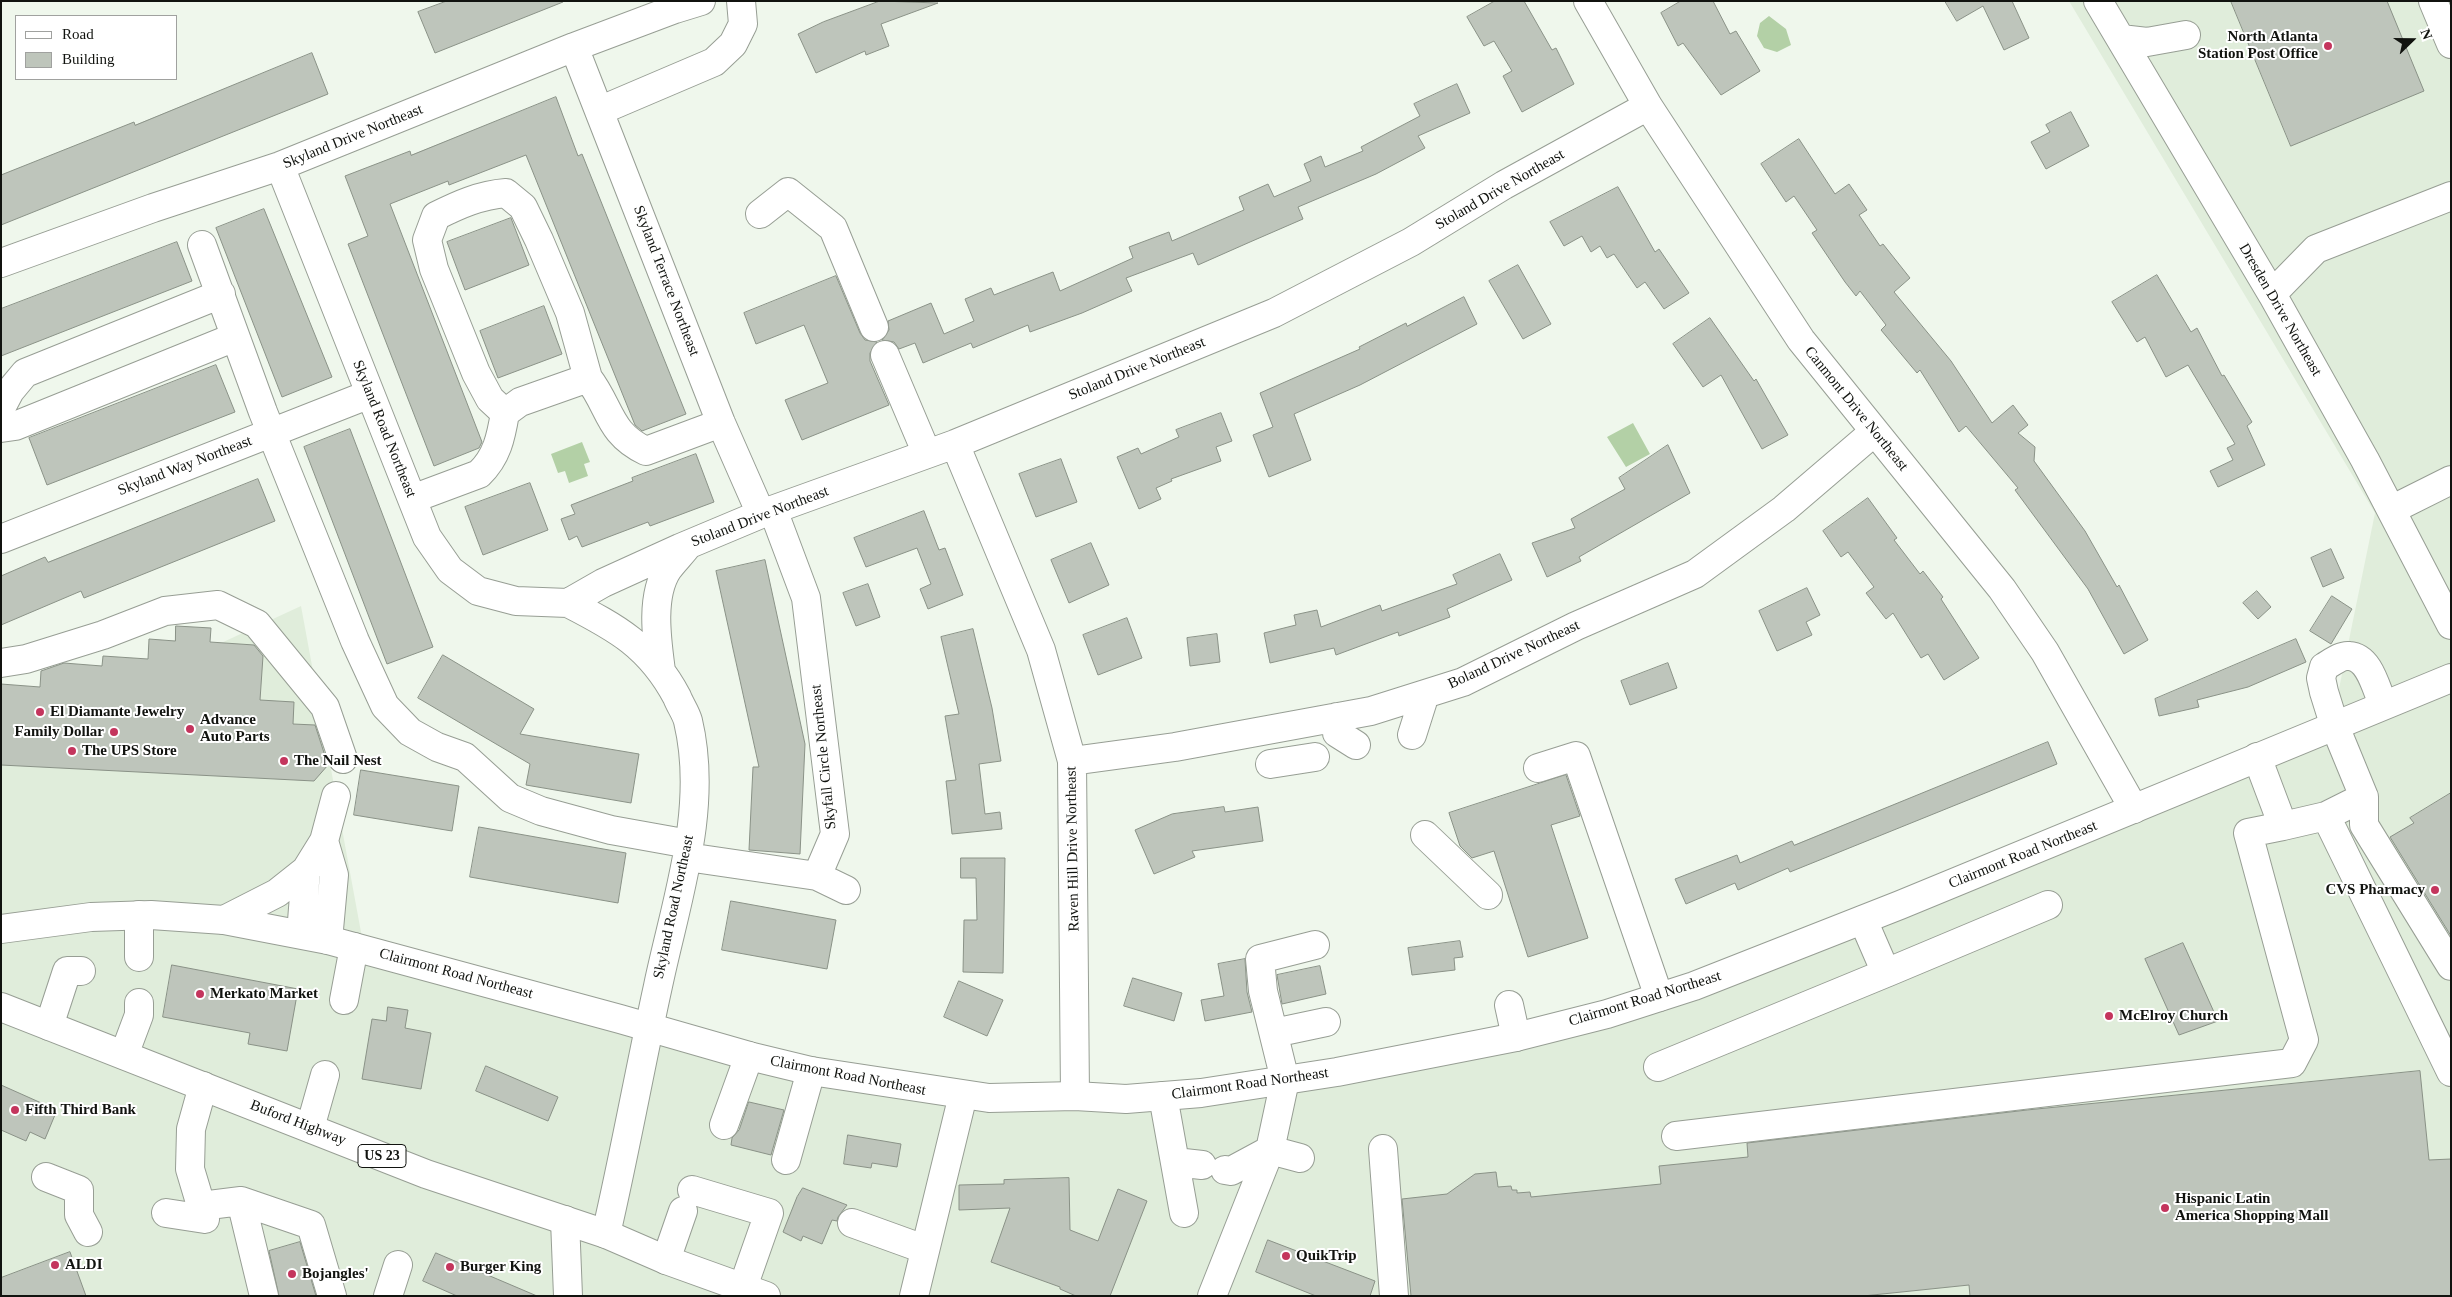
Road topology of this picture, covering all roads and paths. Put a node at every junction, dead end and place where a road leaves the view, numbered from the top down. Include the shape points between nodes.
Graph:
1 (701, 1) edge
2 (741, 1) edge
3 (1588, 1) edge
4 (2098, 1) edge
5 (2433, 1) edge
6 (674, 5) edge
7 (2186, 35) dead end
8 (2120, 39) junction
9 (2451, 44) edge
10 (574, 47) junction
11 (1648, 106) junction
12 (599, 111) junction
13 (280, 166) junction
14 (2451, 196) edge
15 (760, 214) dead end
16 (202, 245) dead end
17 (1, 263) edge
18 (221, 294) junction
19 (2272, 294) junction
20 (874, 327) dead end
21 (235, 337) junction
22 (885, 355) dead end
23 (588, 378) junction
24 (370, 394) junction
25 (1, 408) edge
26 (506, 413) junction
27 (721, 423) junction
28 (1, 428) edge
29 (272, 432) junction
30 (1874, 432) junction
31 (955, 444) junction
32 (927, 454) junction
33 (2451, 480) edge
34 (412, 499) junction
35 (2391, 510) junction
36 (767, 512) junction
37 (1, 539) edge
38 (689, 544) junction
39 (568, 603) junction
40 (2451, 625) edge
41 (1, 663) edge
42 (661, 671) junction
43 (2451, 678) edge
44 (1425, 694) junction
45 (2383, 704) junction
46 (1336, 717) junction
47 (2334, 724) junction
48 (1265, 730) junction
49 (1412, 735) dead end
50 (1356, 745) dead end
51 (1315, 757) dead end
52 (2256, 757) junction
53 (343, 760) dead end
54 (1072, 761) junction
55 (1538, 768) dead end
56 (336, 796) dead end
57 (2364, 797) junction
58 (2134, 810) junction
59 (2326, 816) junction
60 (2283, 826) junction
61 (1425, 835) dead end
62 (324, 841) junction
63 (688, 850) junction
64 (306, 870) junction
65 (817, 876) junction
66 (846, 890) dead end
67 (1488, 895) dead end
68 (2048, 905) dead end
69 (139, 915) junction
70 (224, 920) junction
71 (1863, 920) junction
72 (1, 929) edge
73 (301, 934) junction
74 (328, 940) junction
75 (1315, 945) dead end
76 (354, 947) junction
77 (139, 957) dead end
78 (2451, 966) edge
79 (81, 971) dead end
80 (1886, 973) junction
81 (1659, 998) junction
82 (344, 1000) dead end
83 (139, 1003) dead end
84 (1509, 1005) dead end
85 (1, 1007) edge
86 (1326, 1022) dead end
87 (49, 1026) junction
88 (649, 1028) junction
89 (1274, 1033) junction
90 (1516, 1037) junction
91 (124, 1055) junction
92 (749, 1056) junction
93 (1658, 1067) dead end
94 (811, 1071) junction
95 (2451, 1072) edge
96 (325, 1074) dead end
97 (1285, 1080) junction
98 (203, 1086) junction
99 (963, 1095) junction
100 (1076, 1096) junction
101 (1163, 1096) junction
102 (724, 1125) dead end
103 (310, 1128) junction
104 (1676, 1136) dead end
105 (1383, 1149) dead end
106 (1270, 1150) junction
107 (1300, 1158) dead end
108 (786, 1160) dead end
109 (1201, 1166) junction
110 (46, 1177) dead end
111 (241, 1201) junction
112 (201, 1206) junction
113 (166, 1213) dead end
114 (1184, 1213) dead end
115 (565, 1220) junction
116 (852, 1223) dead end
117 (88, 1232) dead end
118 (606, 1234) junction
119 (924, 1249) junction
120 (666, 1260) junction
121 (398, 1265) dead end
122 (754, 1291) edge
123 (264, 1296) edge
124 (332, 1296) edge
125 (388, 1296) edge
126 (568, 1296) edge
127 (914, 1296) edge
128 (1212, 1296) edge
129 (1394, 1296) edge

1 - 6 street, Skyland Drive Northeast
2 - 12 street via 743,24 733,44 714,62
3 - 11 street, Canmont Drive Northeast
4 - 8 street, Dresden Drive Northeast
5 - 9 street
6 - 10 street, Skyland Drive Northeast
7 - 8 street via 2147,42
8 - 19 street, Dresden Drive Northeast
10 - 12 street, Skyland Terrace Northeast
10 - 13 street, Skyland Drive Northeast
11 - 30 street, Canmont Drive Northeast via 1801,340
11 - 31 street, Stoland Drive Northeast via 1504,185 1411,242 1274,313
12 - 27 street, Skyland Terrace Northeast via 632,165 652,214
13 - 17 street, Skyland Drive Northeast
13 - 24 street, Skyland Road Northeast
14 - 19 street via 2316,249
15 - 20 street via 788,192 833,228
16 - 18 street
18 - 21 street
18 - 25 street via 26,373 10,391
19 - 35 street, Dresden Drive Northeast
21 - 28 street via 15,426
21 - 29 street
22 - 32 street
23 - 26 street via 520,402
23 - 26 street via 570,314 523,207 506,193 486,194 436,216 426,240 434,269 476,372 490,399
23 - 27 street via 621,435 646,451
24 - 29 street, Skyland Way Northeast
24 - 34 street, Skyland Road Northeast
26 - 34 street via 500,445 486,468 479,474
27 - 36 street, Skyland Terrace Northeast
29 - 37 street, Skyland Way Northeast
29 - 63 street via 384,706 410,732 465,757 510,798 541,811
30 - 44 street, Boland Drive Northeast via 1784,509 1695,574 1576,626 1463,682
30 - 58 street, Canmont Drive Northeast via 2008,597 2045,652
31 - 32 street, Stoland Drive Northeast
31 - 54 street, Raven Hill Drive Northeast via 1041,650
32 - 36 street, Stoland Drive Northeast
33 - 35 street
34 - 39 street, Skyland Road Northeast via 427,538 450,570 478,591 516,601
35 - 40 street, Dresden Drive Northeast
36 - 38 street, Stoland Drive Northeast
36 - 65 street, Skyfall Circle Northeast via 806,598 835,834
38 - 39 street, Stoland Drive Northeast via 603,583
38 - 42 street via 667,570 656,605
39 - 42 street, Skyland Road Northeast via 612,625 650,655
41 - 53 street via 26,659 103,636 166,611 218,605 257,624 325,707
42 - 63 street, Skyland Road Northeast via 688,719 695,776
43 - 45 street, Clairmont Road Northeast
44 - 46 street, Boland Drive Northeast via 1371,711
44 - 49 street
45 - 47 street, Clairmont Road Northeast
45 - 47 street via 2364,662 2348,655 2340,658 2324,666 2321,678
46 - 48 street, Boland Drive Northeast
46 - 50 street via 1337,733
47 - 52 street, Clairmont Road Northeast
47 - 57 street
48 - 51 street via 1277,763
48 - 54 street, Boland Drive Northeast via 1175,747
52 - 58 street, Clairmont Road Northeast
52 - 60 street
54 - 100 street, Raven Hill Drive Northeast
55 - 81 street via 1576,756
56 - 62 street
57 - 59 street
57 - 78 street via 2364,825
58 - 71 street, Clairmont Road Northeast
59 - 60 street
59 - 95 street
60 - 104 street via 2248,833 2304,1040 2292,1063
61 - 67 street
62 - 64 street
62 - 74 street via 334,875
63 - 65 street
63 - 88 street, Skyland Road Northeast
64 - 70 street via 277,893
64 - 73 street
65 - 66 street
68 - 80 street
69 - 70 street, Clairmont Road Northeast
69 - 72 street, Clairmont Road Northeast via 83,918
69 - 77 street
70 - 73 street, Clairmont Road Northeast
71 - 80 street
71 - 81 street, Clairmont Road Northeast
73 - 74 street, Clairmont Road Northeast
74 - 76 street, Clairmont Road Northeast
75 - 89 street via 1260,959 1263,991
76 - 82 street
76 - 88 street, Clairmont Road Northeast
79 - 87 street via 67,971
80 - 93 street
81 - 90 street, Clairmont Road Northeast
83 - 91 street via 139,1015
84 - 90 street
85 - 87 street, Buford Highway / US 23
86 - 89 street
87 - 91 street, Buford Highway / US 23
88 - 92 street, Clairmont Road Northeast
88 - 118 street, Skyland Road Northeast
89 - 97 street
90 - 97 street, Clairmont Road Northeast
91 - 98 street, Buford Highway / US 23
92 - 94 street, Clairmont Road Northeast
92 - 102 street
94 - 99 street, Clairmont Road Northeast
94 - 108 street
96 - 103 street
97 - 101 street, Clairmont Road Northeast
97 - 106 street
98 - 103 street, Buford Highway / US 23
98 - 112 street via 191,1129 190,1169
99 - 100 street, Clairmont Road Northeast via 989,1098
99 - 119 street
100 - 101 street, Clairmont Road Northeast via 1126,1099
101 - 109 street
103 - 115 street, Buford Highway / US 23 via 426,1174
105 - 129 street
106 - 107 street
106 - 109 street via 1232,1171
106 - 128 street
109 - 114 street
110 - 117 street via 78,1190 79,1215
111 - 112 street
111 - 123 street
111 - 124 street via 311,1225
112 - 113 street via 205,1219
115 - 118 street, Buford Highway / US 23
115 - 126 street
116 - 119 street
118 - 120 street, Buford Highway / US 23
119 - 127 street
120 - 122 street, Buford Highway / US 23
120 - 122 street via 688,1200 769,1213
121 - 125 street

